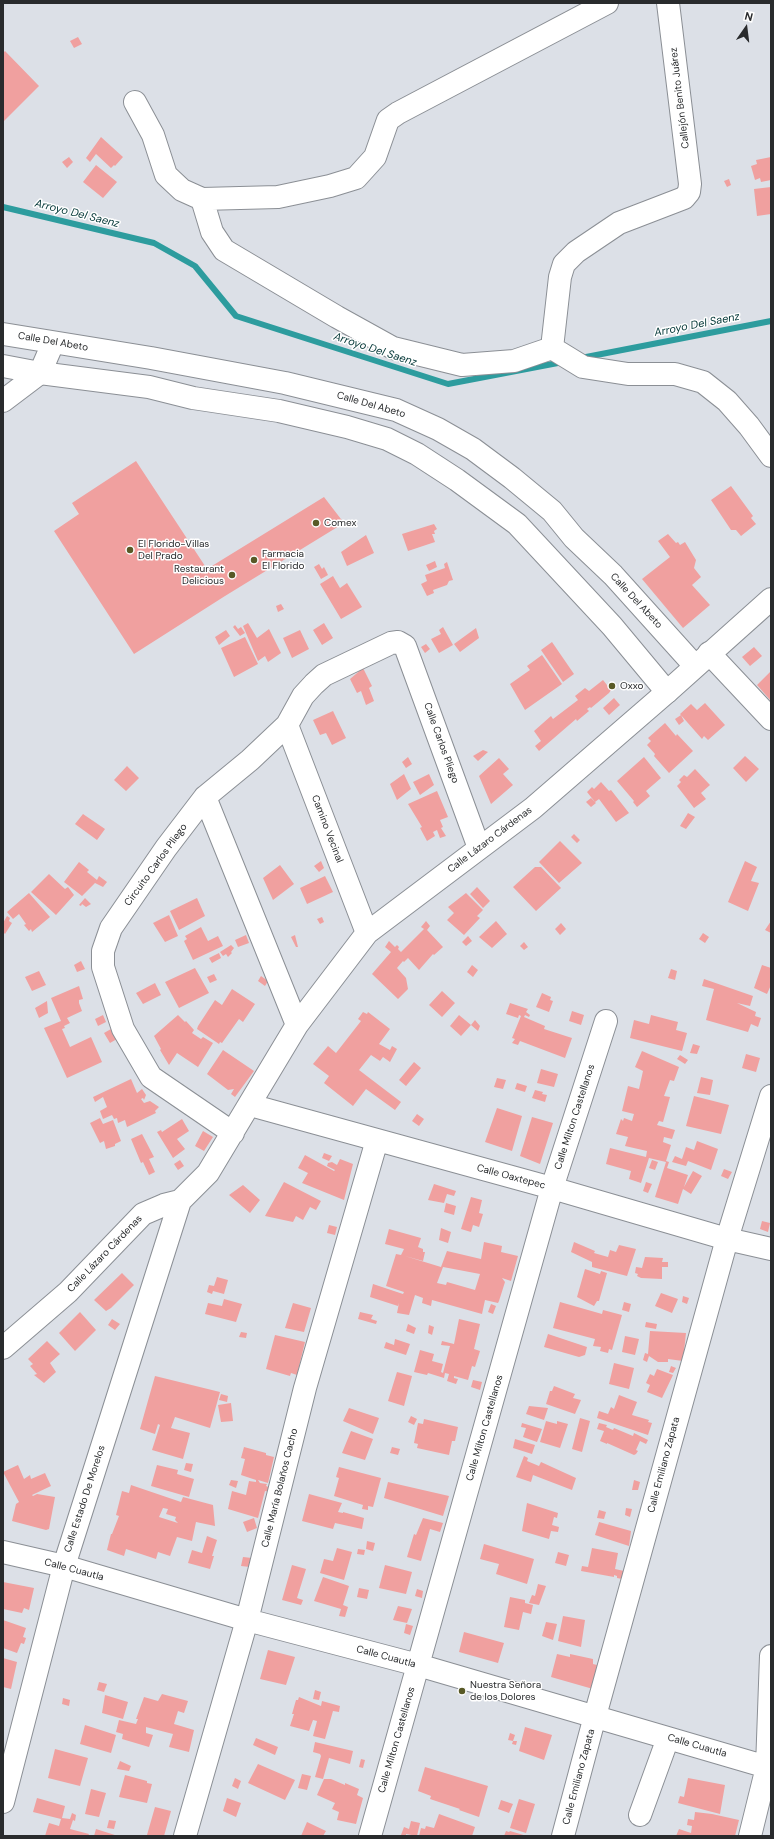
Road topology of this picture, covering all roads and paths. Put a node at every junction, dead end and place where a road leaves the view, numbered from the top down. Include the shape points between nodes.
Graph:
1 (607, 3) edge
2 (668, 3) edge
3 (135, 102) dead end
4 (202, 199) junction
5 (3, 334) edge
6 (53, 343) junction
7 (556, 351) junction
8 (3, 366) edge
9 (40, 373) junction
10 (3, 402) edge
11 (771, 456) edge
12 (574, 538) junction
13 (552, 562) junction
14 (771, 599) edge
15 (398, 642) joint
16 (702, 659) junction
17 (667, 692) junction
18 (771, 719) edge
19 (287, 725) junction
20 (205, 797) junction
21 (479, 848) junction
22 (367, 933) junction
23 (606, 1021) dead end
24 (297, 1025) junction
25 (771, 1096) edge
26 (250, 1104) junction
27 (233, 1133) junction
28 (377, 1140) junction
29 (552, 1188) junction
30 (180, 1201) junction
31 (726, 1239) junction
32 (771, 1249) edge
33 (3, 1348) edge
34 (3, 1552) edge
35 (64, 1566) junction
36 (247, 1620) junction
37 (771, 1656) edge
38 (418, 1665) junction
39 (595, 1716) junction
40 (668, 1738) junction
41 (767, 1767) junction
42 (3, 1802) edge
43 (640, 1815) dead end
44 (185, 1836) edge
45 (370, 1836) edge
46 (563, 1836) edge
47 (750, 1836) edge

1 - 4 street via 398,113 388,120 375,157 356,178 278,197
2 - 7 street, Callejón Benito Juárez via 689,192 684,198 618,223 576,252 564,264 560,277
3 - 4 street via 153,135 166,175 182,190
4 - 7 street via 212,232 224,250 393,348 462,365 514,362
5 - 6 street, Calle Del Abeto
6 - 9 street
6 - 12 street, Calle Del Abeto via 285,383 396,410 438,429 473,449 552,511
7 - 11 street via 582,367 628,374 675,374 703,382 727,401
8 - 9 street
9 - 10 street
9 - 13 street via 149,387 193,398 279,412 387,439 417,454 491,504 517,524
12 - 13 street
12 - 16 street, Calle Del Abeto
13 - 17 street via 612,626
14 - 16 street, Calle Lázaro Cárdenas
15 - 19 street, Circuito Carlos Pliego via 331,672 314,684 303,696
15 - 21 street, Calle Carlos Pliego via 405,646
16 - 17 street, Calle Lázaro Cárdenas
16 - 18 street, Calle Del Abeto
17 - 21 street, Calle Lázaro Cárdenas via 533,808
19 - 20 street, Circuito Carlos Pliego
19 - 22 street, Camino Vecinal
20 - 24 street
20 - 27 street, Circuito Carlos Pliego via 111,928 103,951 103,967 123,1029 151,1077
21 - 22 street, Calle Lázaro Cárdenas
22 - 24 street, Calle Lázaro Cárdenas
23 - 29 street, Calle Milton Castellanos
24 - 26 street, Calle Lázaro Cárdenas
25 - 31 street, Calle Emiliano Zapata
26 - 27 street, Calle Lázaro Cárdenas
26 - 28 street, Calle Oaxtepec
27 - 30 street, Calle Lázaro Cárdenas via 208,1173
28 - 29 street, Calle Oaxtepec
28 - 36 street, Calle María Bolaños Cacho via 305,1388
29 - 31 street, Calle Oaxtepec
29 - 38 street, Calle Milton Castellanos
30 - 33 street, Calle Lázaro Cárdenas via 143,1214 68,1292
30 - 35 street, Calle Estado De Morelos
31 - 32 street, Calle Oaxtepec
31 - 39 street, Calle Emiliano Zapata
34 - 35 street, Calle Cuautla
35 - 36 street, Calle Cuautla
35 - 42 street, Calle Estado De Morelos
36 - 38 street, Calle Cuautla
36 - 44 street, Calle María Bolaños Cacho
37 - 41 street
38 - 39 street, Calle Cuautla
38 - 45 street, Calle Milton Castellanos
39 - 40 street, Calle Cuautla
39 - 46 street, Calle Emiliano Zapata
40 - 41 street, Calle Cuautla
40 - 43 street
41 - 47 street

